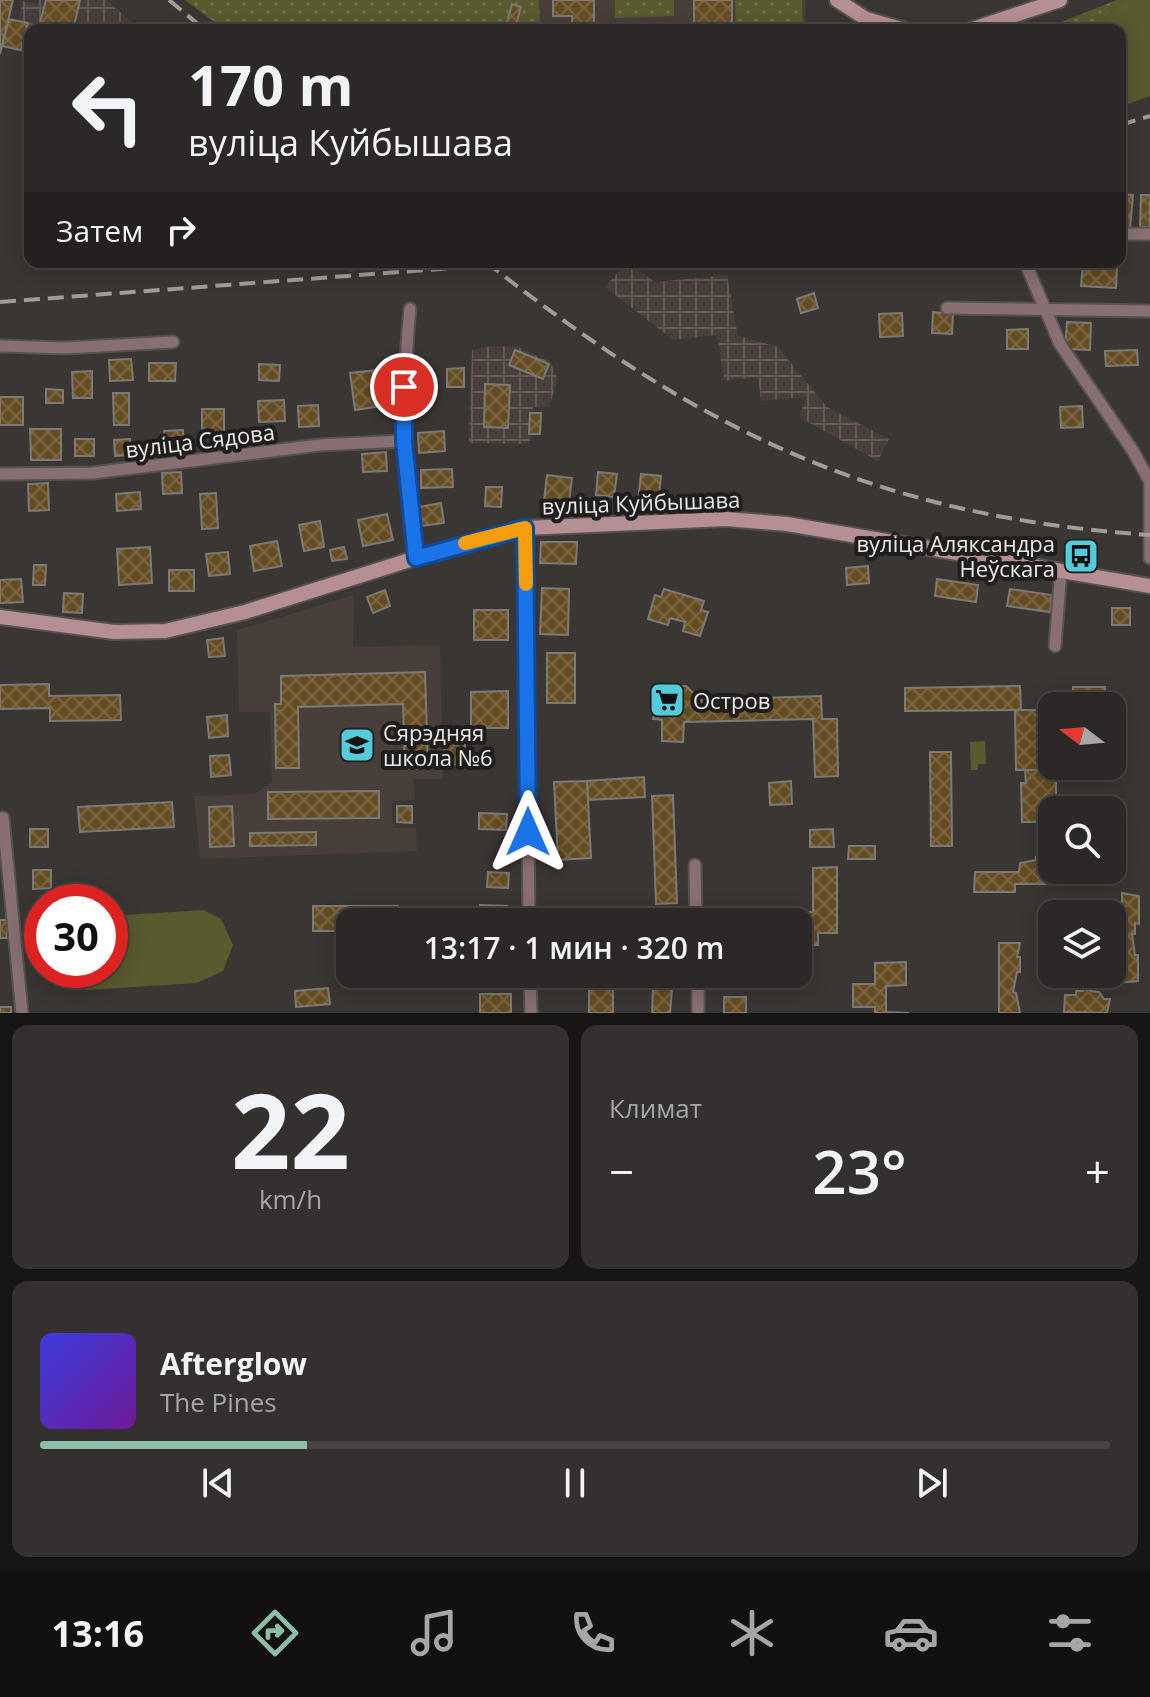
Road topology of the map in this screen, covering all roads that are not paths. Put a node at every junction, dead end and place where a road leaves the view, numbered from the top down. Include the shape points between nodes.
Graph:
1 (1060, 0) edge
2 (842, 4) edge
3 (884, 24) edge
4 (988, 24) edge
5 (1126, 234) edge
6 (1150, 234) edge
7 (1028, 268) edge
8 (947, 308) dead end
9 (410, 309) dead end
10 (1046, 310) junction
11 (1150, 311) edge
12 (173, 342) dead end
13 (0, 346) edge
14 (404, 441) junction
15 (0, 474) edge
16 (525, 528) junction
17 (416, 558) junction
18 (1150, 558) edge
19 (1061, 570) junction
20 (1150, 586) edge
21 (0, 617) edge
22 (1055, 646) dead end
23 (0, 818) edge
24 (695, 865) dead end
25 (529, 908) edge
26 (696, 908) edge
27 (530, 988) edge
28 (698, 988) edge
29 (22, 1013) edge
30 (531, 1013) edge
31 (698, 1013) edge

1 - 4 main road
2 - 3 main road
5 - 6 street
7 - 10 street
8 - 10 street
9 - 14 street
10 - 11 street
10 - 18 street via 1060,344 1150,482
12 - 13 street
14 - 15 street, вуліца Сядова via 320,445 92,473
14 - 17 street
16 - 17 main road, вуліца Куйбышава
16 - 19 main road, вуліца Куйбышава via 726,519
16 - 25 street
17 - 21 main road, вуліца Куйбышава via 177,630 114,632
19 - 20 main road, вуліца Куйбышава
19 - 22 street
23 - 29 street
24 - 26 street
27 - 30 street
28 - 31 street

